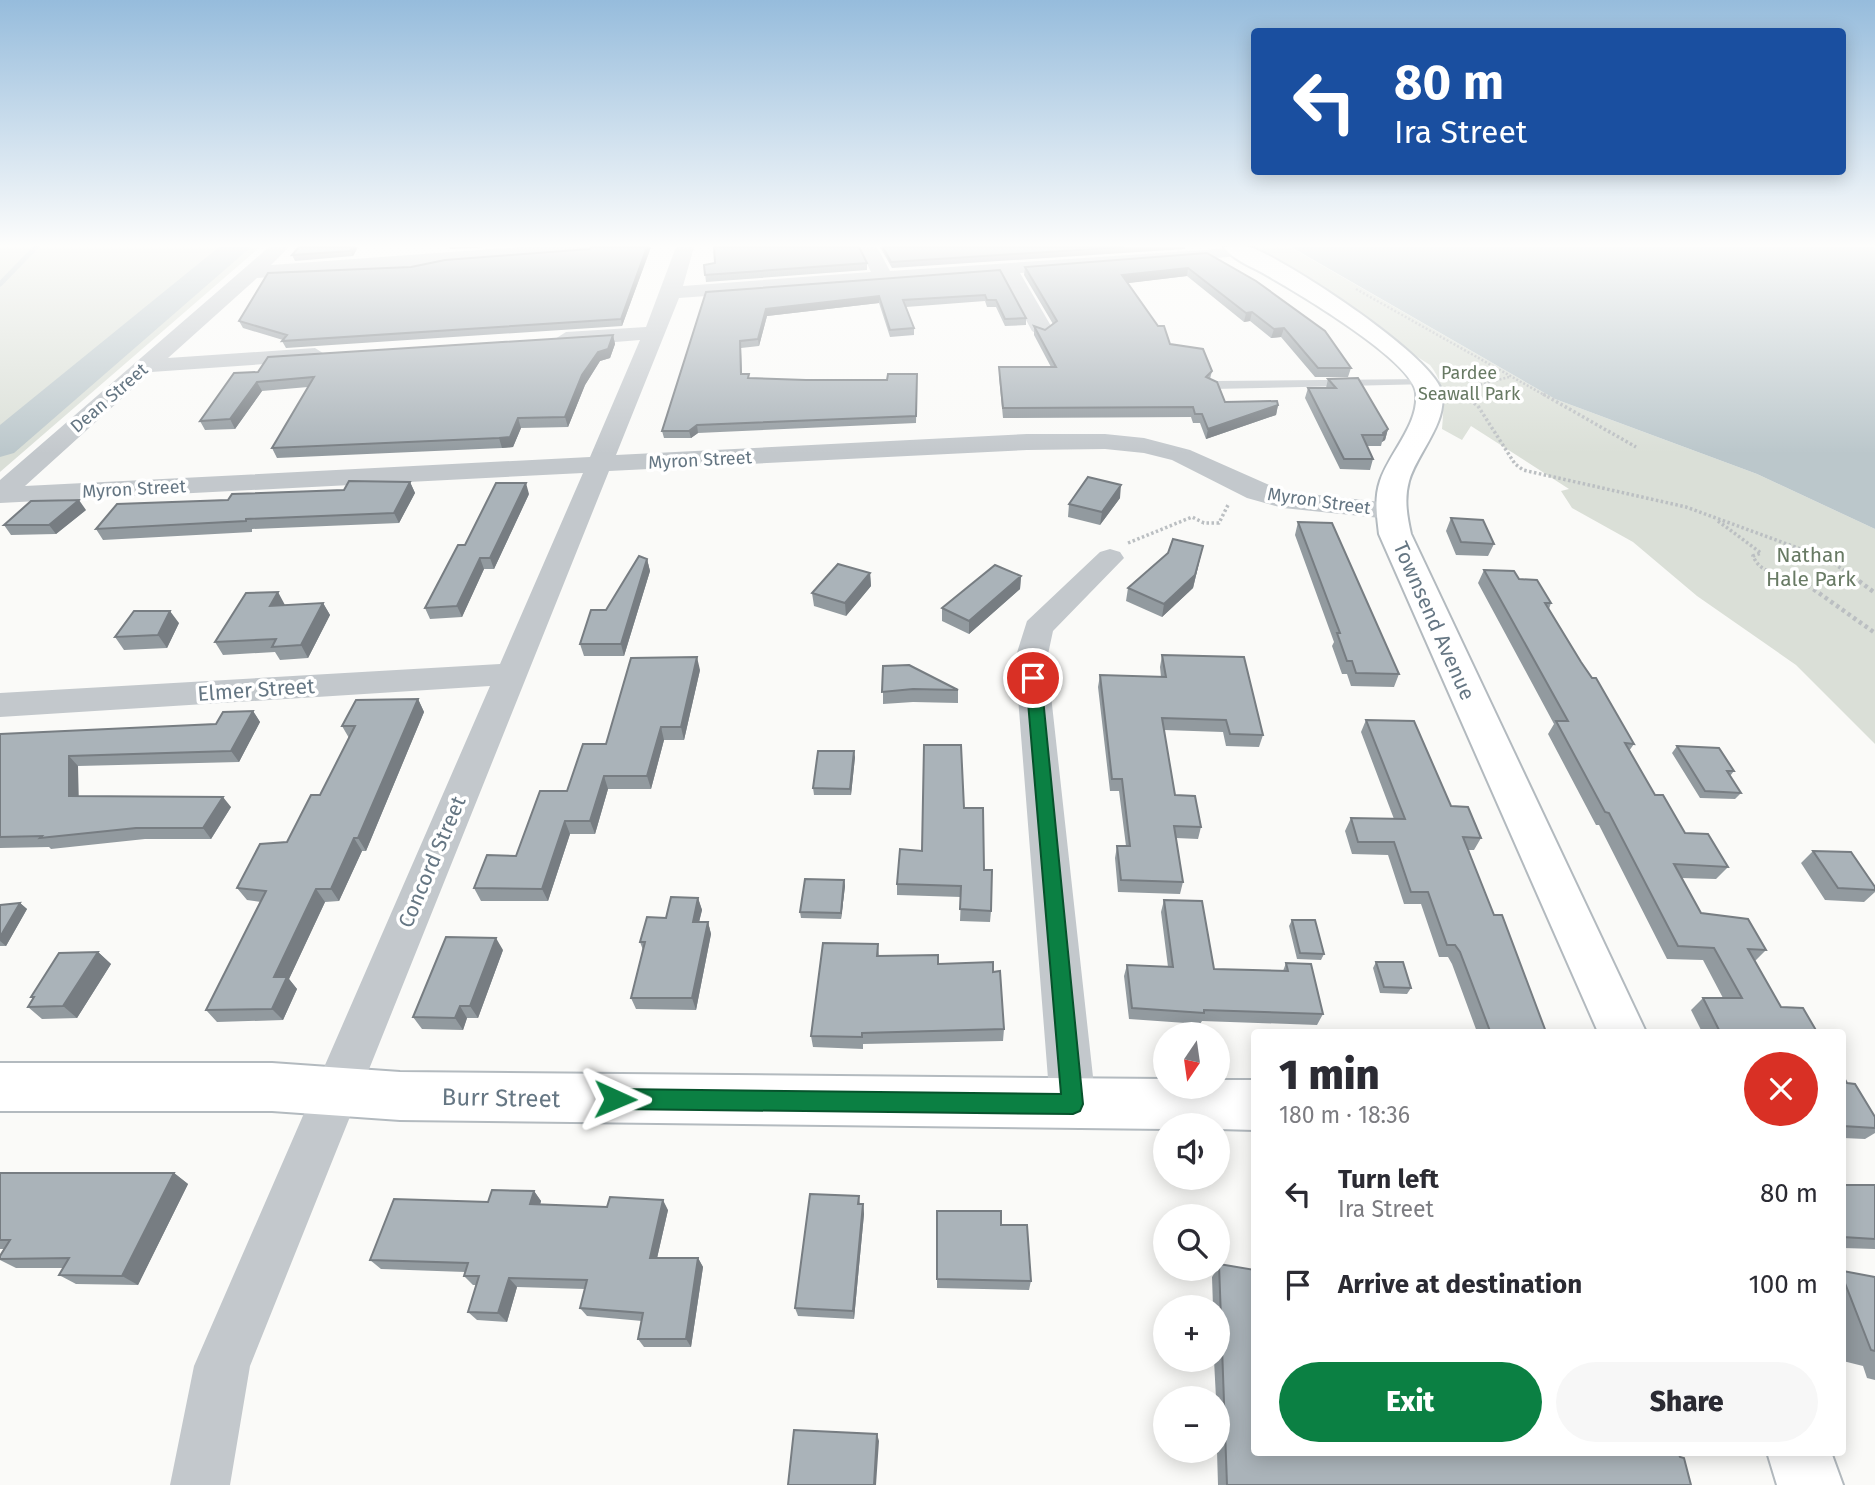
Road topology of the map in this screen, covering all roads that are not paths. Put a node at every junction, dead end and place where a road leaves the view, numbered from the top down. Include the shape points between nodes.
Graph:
1 (202, 316) edge
2 (661, 316) edge
3 (1035, 316) edge
4 (1343, 316) edge
5 (1043, 331) edge
6 (653, 334) junction
7 (547, 340) edge
8 (338, 354) edge
9 (146, 366) junction
10 (1213, 385) edge
11 (1438, 391) junction
12 (598, 466) junction
13 (0, 495) edge
14 (1390, 511) junction
15 (1119, 551) road end
16 (511, 674) junction
17 (0, 705) edge
18 (1621, 1029) edge
19 (0, 1087) edge
20 (335, 1093) junction
21 (1073, 1104) junction
22 (1251, 1105) edge
23 (1800, 1456) edge
24 (200, 1485) edge
25 (1810, 1485) edge

1 - 9 street, Dean Street
2 - 6 street, Concord Street
3 - 5 street
4 - 11 main road via 1415,366
6 - 7 street
6 - 12 street, Concord Street
8 - 9 street
9 - 13 street, Dean Street
10 - 11 lane
11 - 14 main road, Townsend Avenue via 1393,481
12 - 13 street, Myron Street
12 - 14 street, Myron Street via 1100,441 1180,455 1270,496
12 - 16 street, Concord Street
14 - 18 main road, Townsend Avenue via 1409,569
15 - 21 street via 1038,628 1031,659
16 - 17 street, Elmer Street
16 - 20 street, Concord Street
19 - 20 main road, Burr Street via 272,1087
20 - 21 main road, Burr Street
20 - 24 street, Concord Street via 222,1366
21 - 22 main road, Burr Street
23 - 25 main road

